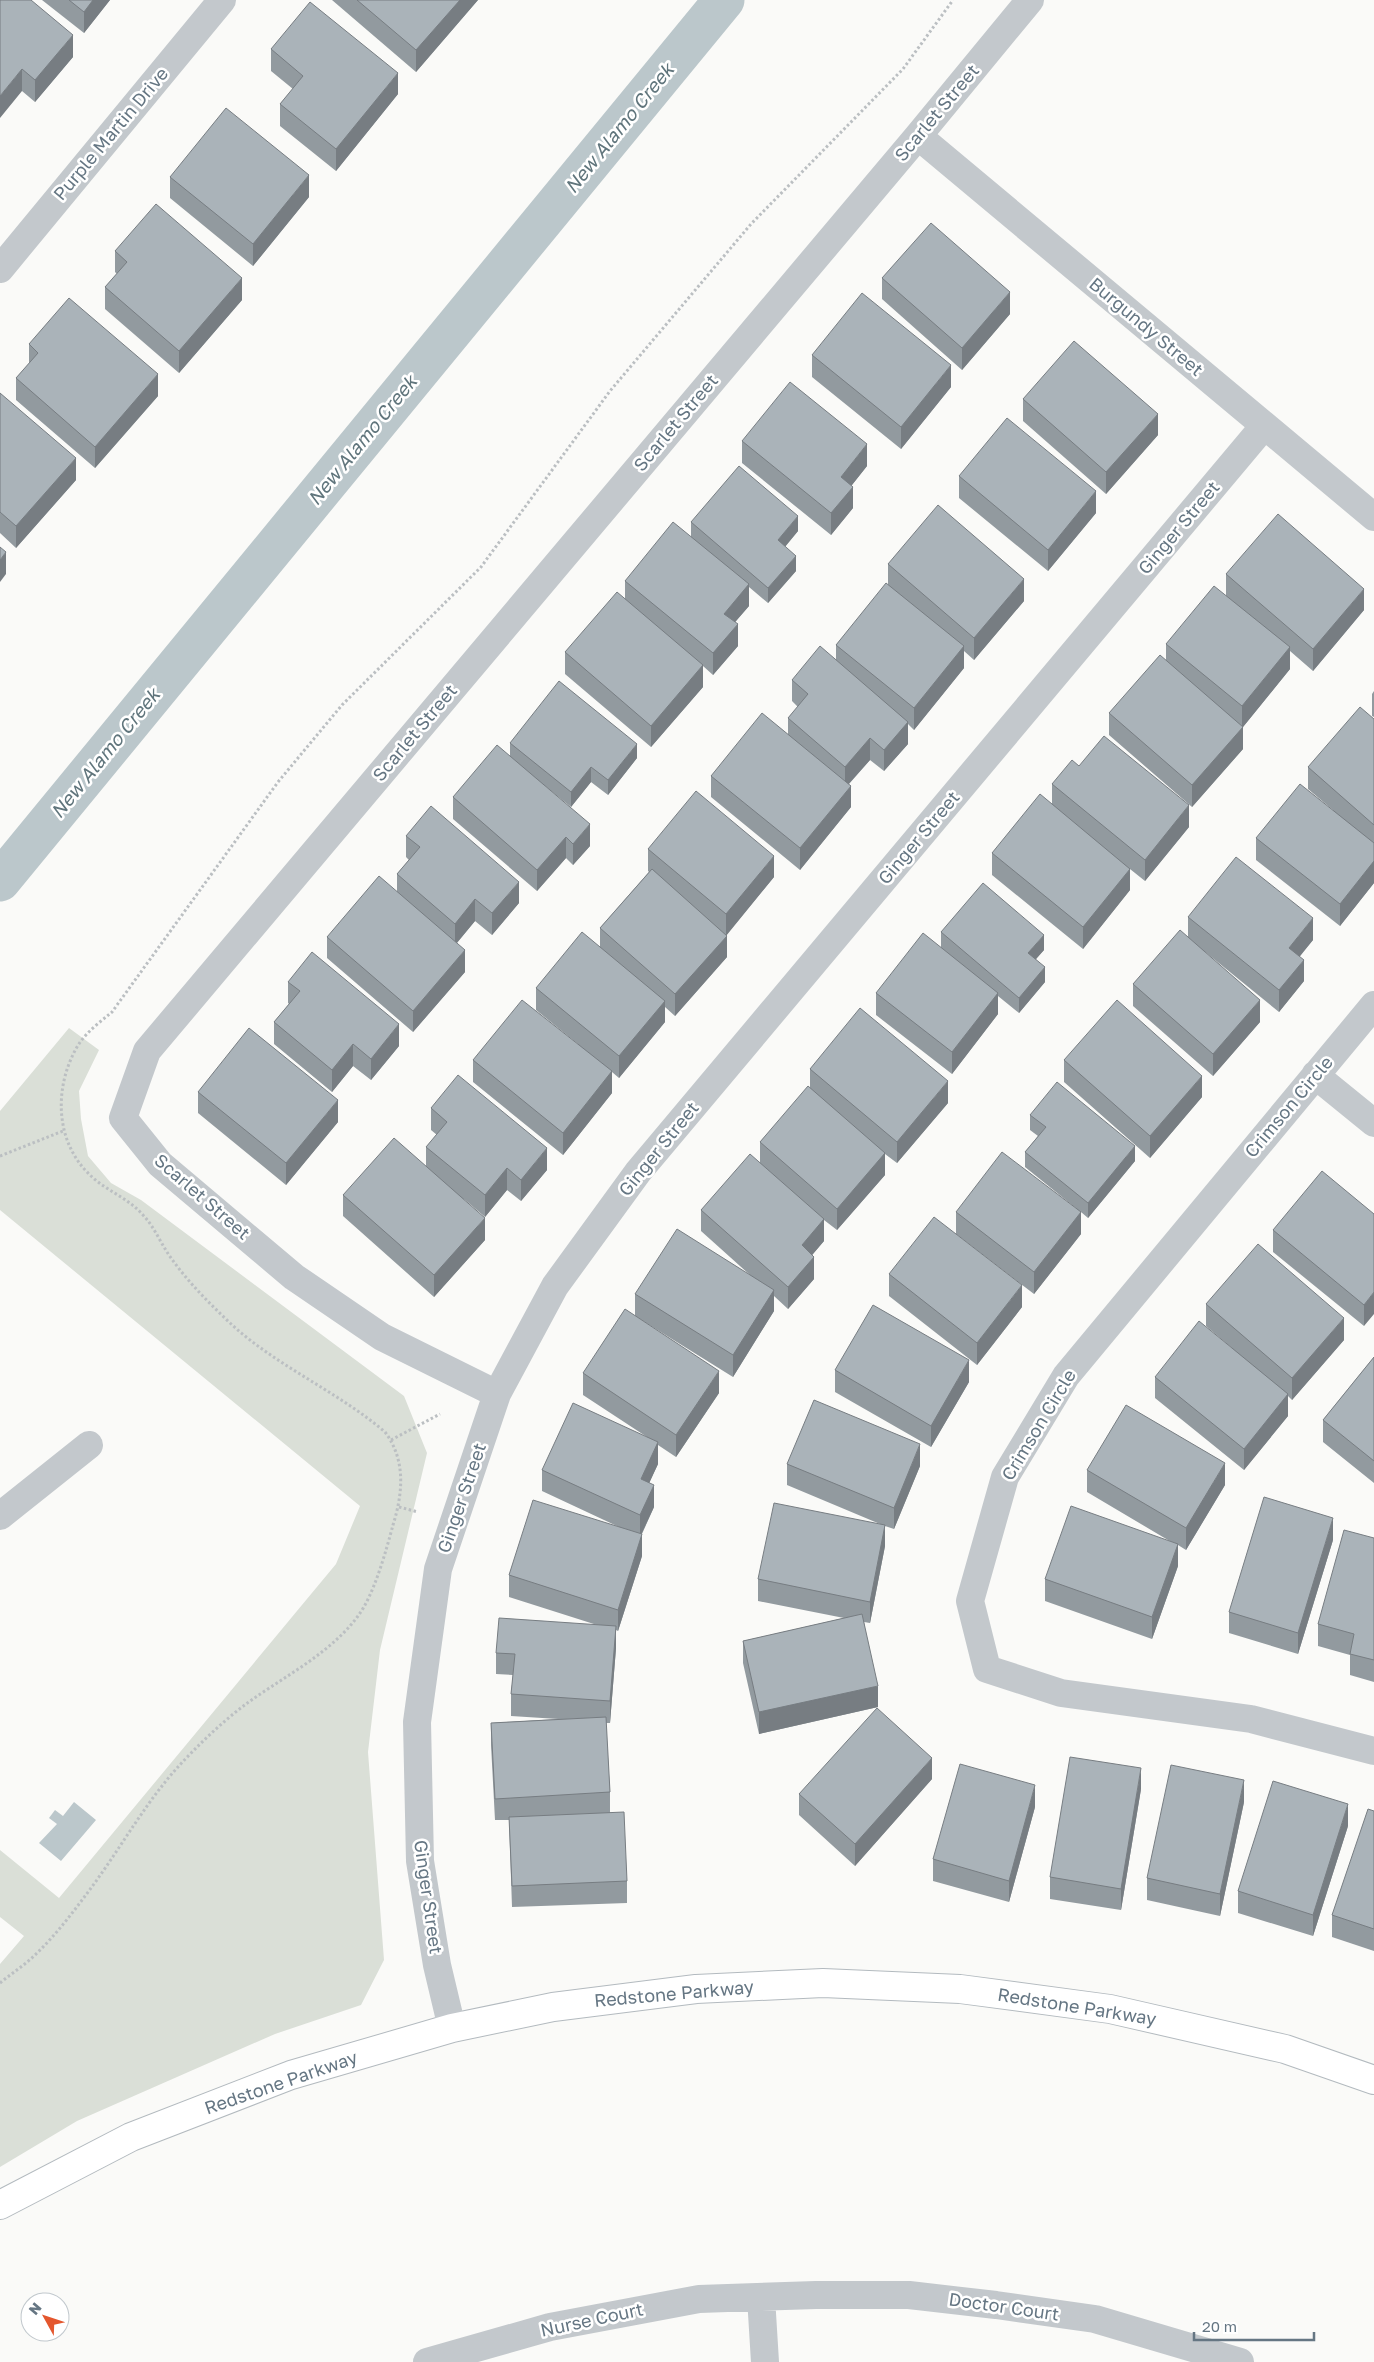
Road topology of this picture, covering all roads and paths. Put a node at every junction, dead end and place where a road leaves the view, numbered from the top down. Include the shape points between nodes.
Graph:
1 (222, 0) edge
2 (953, 0) edge
3 (1030, 0) edge
4 (918, 136) junction
5 (0, 269) edge
6 (1264, 426) junction
7 (1374, 517) edge
8 (1374, 1005) edge
9 (1315, 1075) junction
10 (1374, 1123) edge
11 (63, 1131) junction
12 (0, 1156) edge
13 (497, 1394) junction
14 (440, 1414) dead end
15 (392, 1440) junction
16 (89, 1445) dead end
17 (399, 1507) junction
18 (418, 1512) dead end
19 (0, 1516) edge
20 (1374, 1751) edge
21 (0, 1983) edge
22 (452, 2028) junction
23 (1374, 2080) edge
24 (0, 2205) edge
25 (761, 2297) junction
26 (427, 2362) edge
27 (765, 2362) edge
28 (1240, 2362) edge

1 - 5 street, Purple Martin Drive
2 - 11 path via 903,69 751,224 610,391 481,567 342,706 278,782 112,1012 77,1046 62,1094
3 - 4 street, Scarlet Street
4 - 6 street, Burgundy Street
4 - 13 street, Scarlet Street via 147,1051 123,1118 160,1164 294,1276 382,1337
6 - 7 street, Burgundy Street
6 - 13 street, Ginger Street via 638,1172 555,1286
8 - 9 street, Crimson Circle
9 - 10 street
9 - 20 street, Crimson Circle via 1066,1376 1005,1477 970,1601 987,1668 1061,1693 1251,1719
11 - 12 path
11 - 15 path via 68,1147 86,1172 142,1214 183,1274 231,1324 376,1424
13 - 22 street, Ginger Street via 438,1570 417,1722 420,1861 437,1965
14 - 15 path
15 - 17 path via 402,1482
16 - 19 street
17 - 18 path
17 - 21 path via 359,1616 325,1648 244,1706 177,1769 61,1926 35,1955
22 - 23 street, Redstone Parkway via 553,2007 696,1990 822,1983 960,1989 1110,2009 1285,2049
22 - 24 street, Redstone Parkway via 291,2076 132,2137
25 - 26 street, Nurse Court via 699,2299 550,2327
25 - 27 street
25 - 28 street, Doctor Court via 909,2295 996,2304 1095,2320

